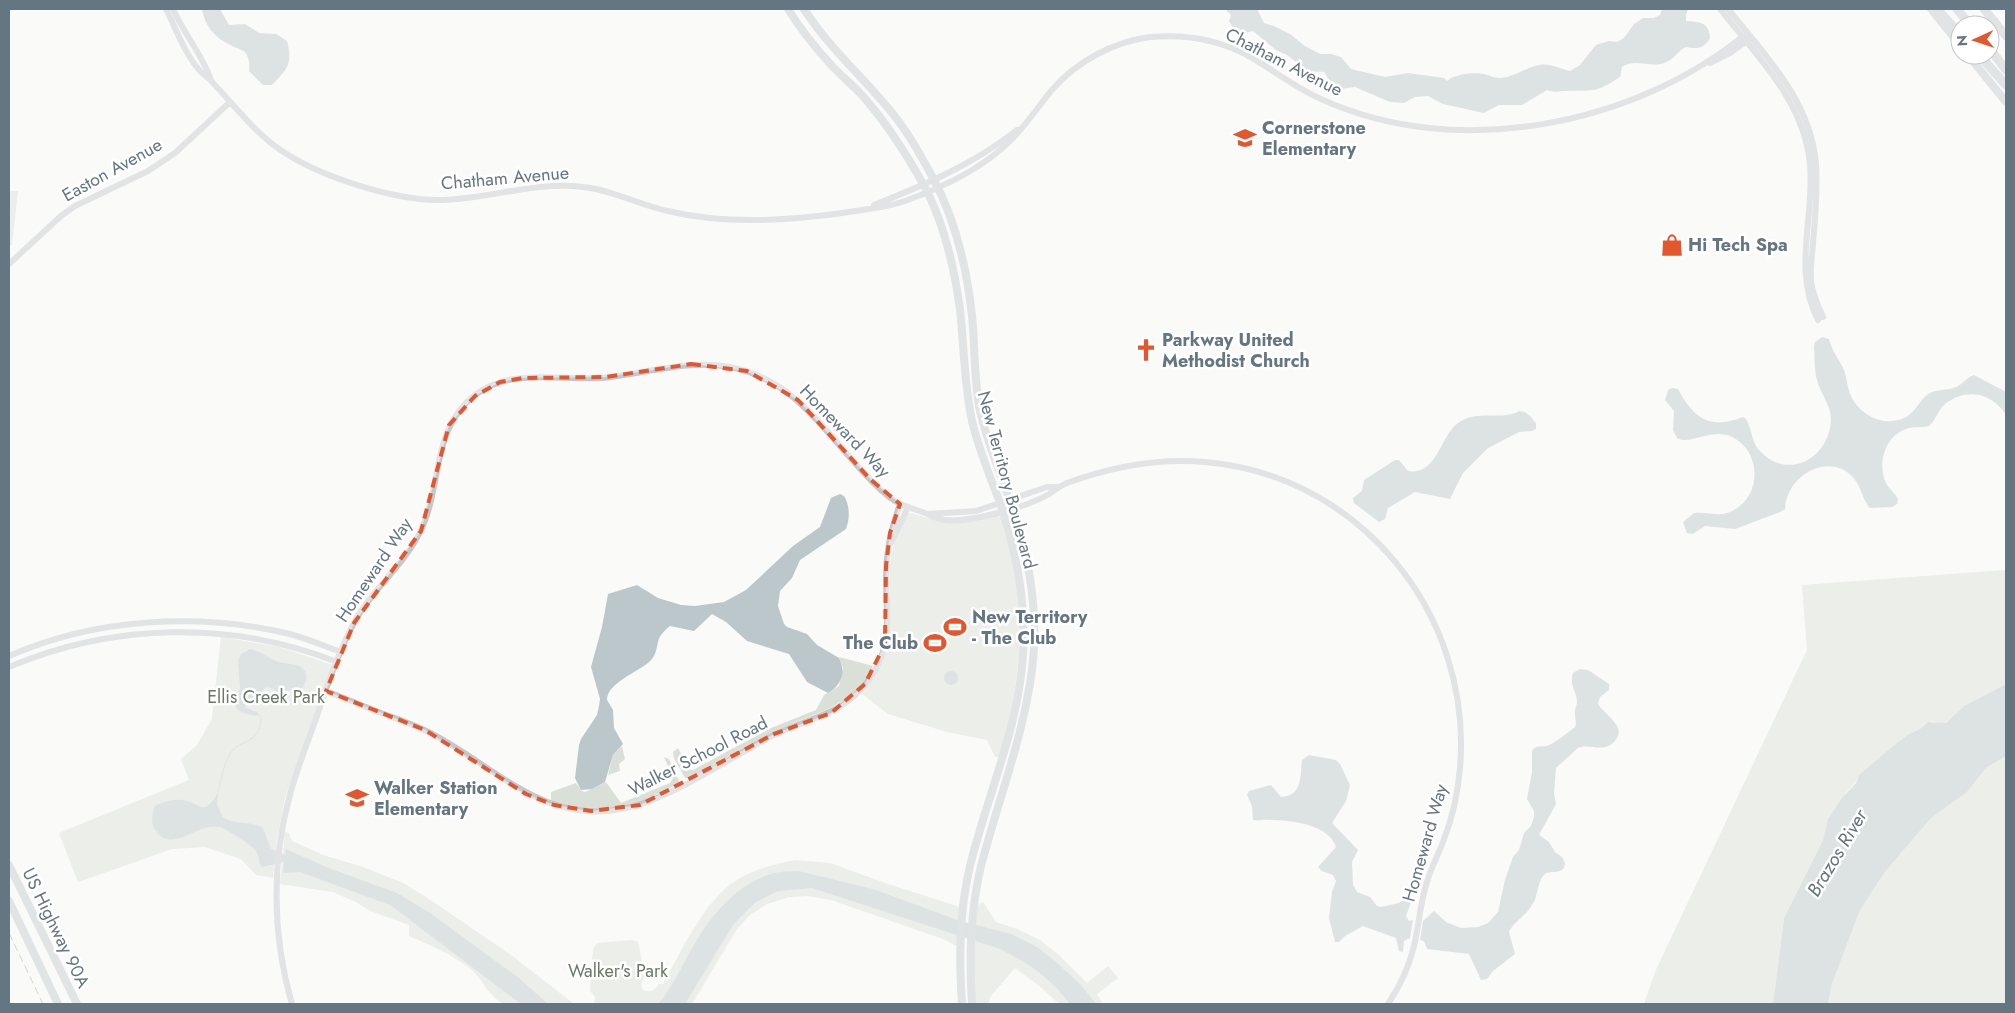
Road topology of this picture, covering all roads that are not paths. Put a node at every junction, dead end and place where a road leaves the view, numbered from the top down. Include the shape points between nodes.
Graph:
1 (166, 9) edge
2 (173, 9) edge
3 (788, 9) edge
4 (804, 9) edge
5 (1720, 9) edge
6 (1728, 9) edge
7 (1931, 9) edge
8 (1937, 9) edge
9 (1984, 9) edge
10 (1950, 23) edge
11 (1950, 33) edge
12 (2006, 36) edge
13 (1746, 37) junction
14 (1976, 65) edge
15 (1988, 65) edge
16 (212, 81) junction
17 (2006, 86) edge
18 (230, 102) junction
19 (2006, 102) edge
20 (898, 142) junction
21 (913, 143) junction
22 (935, 183) junction
23 (925, 188) junction
24 (9, 264) edge
25 (1821, 319) dead end
26 (975, 358) junction
27 (964, 359) junction
28 (986, 431) junction
29 (975, 434) junction
30 (1057, 487) junction
31 (1009, 500) junction
32 (900, 504) junction
33 (908, 507) junction
34 (1001, 507) junction
35 (1012, 508) junction
36 (889, 546) junction
37 (1034, 620) junction
38 (1023, 621) junction
39 (341, 652) junction
40 (9, 656) edge
41 (338, 662) junction
42 (9, 666) edge
43 (326, 691) junction
44 (9, 865) edge
45 (9, 901) edge
46 (58, 1004) edge
47 (77, 1004) edge
48 (292, 1004) edge
49 (962, 1004) edge
50 (972, 1004) edge
51 (1388, 1004) edge

1 - 16 street, Chatham Avenue via 185,48 201,72
2 - 16 street, Chatham Avenue
3 - 20 main road, New Territory Boulevard via 815,46 858,91
4 - 21 main road, New Territory Boulevard via 823,38 889,110
5 - 13 street
6 - 13 street
7 - 11 main road
8 - 10 highway
9 - 12 highway
13 - 22 street, Chatham Avenue via 1682,78 1592,112 1516,128 1459,131 1401,124 1344,109 1292,84 1244,53 1205,40 1186,36 1152,37 1119,44 1087,60 1055,86 1024,124 978,158
13 - 25 street via 1789,87 1812,138 1817,189 1811,277
14 - 19 main road
15 - 17 highway
16 - 18 street, Chatham Avenue
18 - 23 street, Chatham Avenue via 261,135 305,164 369,188 418,198 457,199 570,186 601,190 652,208 698,216 764,219 864,210
18 - 24 street, Easton Avenue via 175,153 148,171 75,206
20 - 21 main road
20 - 23 main road, New Territory Boulevard
21 - 22 main road, New Territory Boulevard
22 - 23 street, Chatham Avenue
22 - 26 main road, New Territory Boulevard via 958,243 971,313
23 - 27 main road, New Territory Boulevard via 944,236 953,272
26 - 27 main road
26 - 28 main road, New Territory Boulevard via 979,406
27 - 29 main road, New Territory Boulevard via 966,391
28 - 29 main road
28 - 31 main road, New Territory Boulevard
29 - 34 main road, New Territory Boulevard
30 - 31 street, Homeward Way via 1047,487
30 - 35 street, Homeward Way via 1049,494
30 - 51 street, Homeward Way via 1098,473 1145,463 1186,461 1236,466 1315,494 1369,534 1410,581 1436,626 1451,666 1460,719 1461,755 1456,796 1426,885 1415,943 1401,984
31 - 34 street, Homeward Way
31 - 35 main road, New Territory Boulevard
32 - 33 street, Homeward Way
32 - 36 street, Walker School Road
32 - 39 street, Homeward Way via 876,486 798,400 777,385 747,371 699,364 606,378 506,380 475,396 449,425 421,531 360,613
33 - 34 street, Homeward Way via 928,514
33 - 36 street, Walker School Road
34 - 35 street, Homeward Way
34 - 38 main road, New Territory Boulevard via 1018,573
35 - 37 main road, New Territory Boulevard via 1029,570
36 - 43 street, Walker School Road via 885,644 877,666 846,704 831,713 774,734 685,784 627,808 576,810 536,798 437,736
37 - 38 street
37 - 50 main road, New Territory Boulevard via 1033,668 1024,716 981,866 972,920
38 - 49 main road, New Territory Boulevard via 1023,654 1014,712 971,864 962,916
39 - 40 street via 267,630 230,624 169,621 96,629
39 - 41 street, Homeward Way
41 - 42 street via 264,639 175,632 98,640
41 - 43 street, Homeward Way
43 - 48 street, Homeward Way via 292,785 279,846 277,914 280,955
44 - 47 main road, US Highway 90A
45 - 46 main road, US Highway 90A

